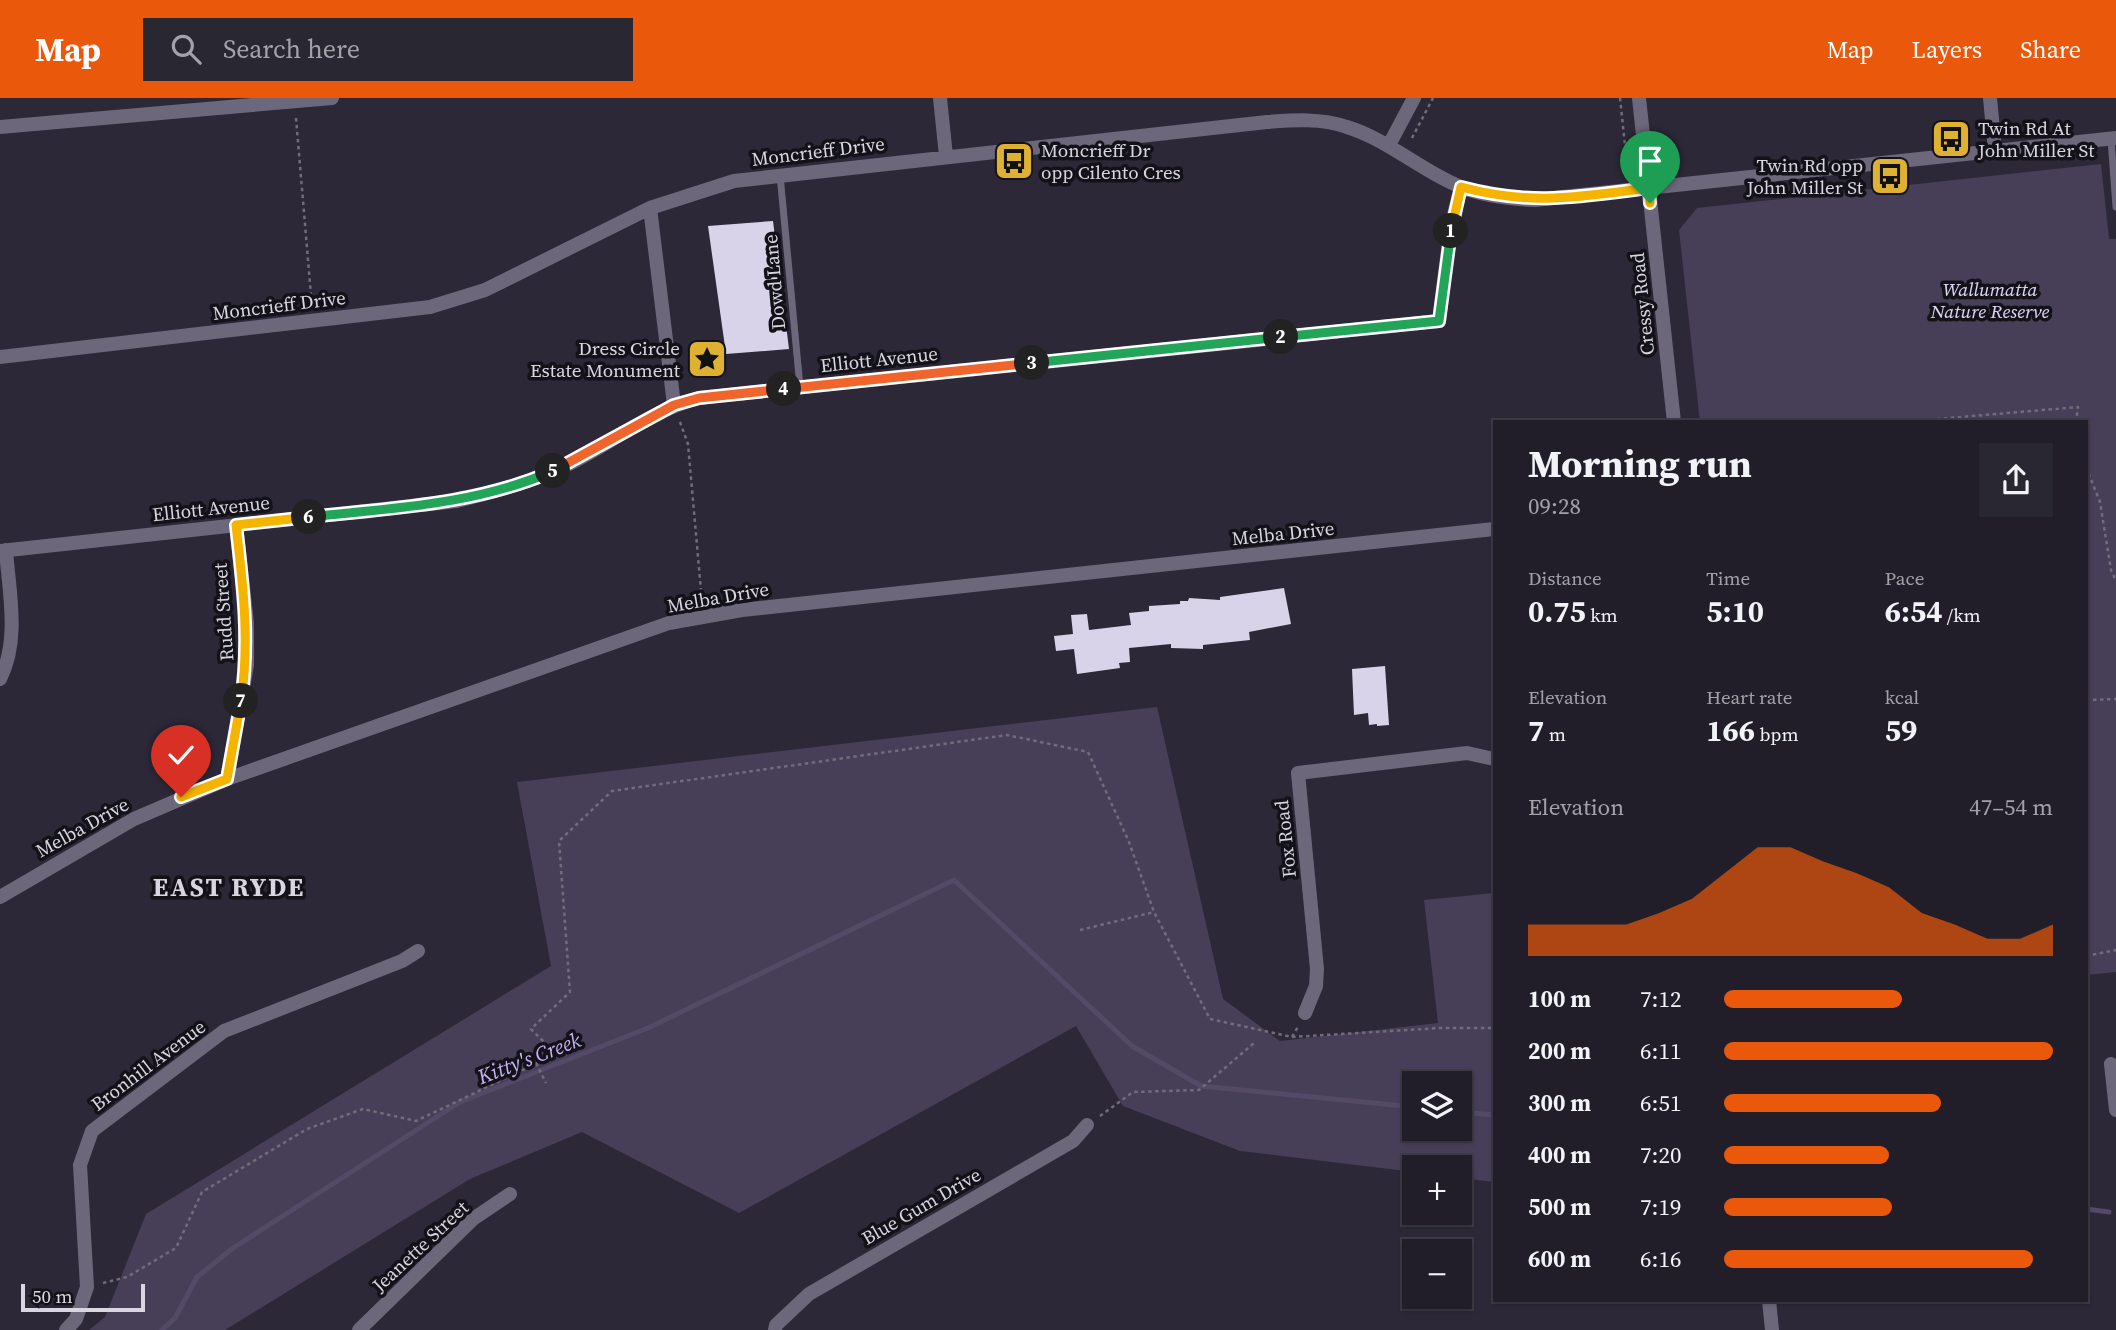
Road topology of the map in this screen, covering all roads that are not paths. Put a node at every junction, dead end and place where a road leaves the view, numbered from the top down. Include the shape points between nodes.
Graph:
1 (332, 98) edge
2 (940, 98) edge
3 (1414, 98) edge
4 (1639, 98) edge
5 (1990, 98) edge
6 (0, 127) edge
7 (2113, 139) edge
8 (1389, 145) junction
9 (1995, 151) junction
10 (946, 156) junction
11 (780, 174) junction
12 (1461, 187) junction
13 (1649, 188) junction
14 (2116, 207) edge
15 (650, 208) junction
16 (0, 357) edge
17 (800, 387) junction
18 (674, 405) junction
19 (1674, 420) edge
20 (236, 525) junction
21 (1493, 529) edge
22 (3, 550) edge
23 (0, 680) edge
24 (1493, 759) edge
25 (227, 779) junction
26 (0, 897) edge
27 (418, 951) dead end
28 (1305, 1013) dead end
29 (2111, 1064) dead end
30 (2116, 1110) edge
31 (1087, 1125) road end
32 (510, 1194) dead end
33 (1769, 1302) edge
34 (776, 1327) edge
35 (66, 1330) edge
36 (359, 1330) edge
37 (1772, 1330) edge

1 - 6 street
2 - 10 street
3 - 8 street
4 - 13 street, Cressy Road
5 - 9 street
7 - 9 street, Moncrieff Drive
7 - 14 lane
8 - 10 street, Moncrieff Drive via 1346,127 1306,120
8 - 12 street, Moncrieff Drive
9 - 13 street, Moncrieff Drive
10 - 11 street, Moncrieff Drive
11 - 15 street, Moncrieff Drive via 711,187
11 - 17 lane, Dowd Lane
12 - 13 street, Moncrieff Drive via 1535,200
12 - 17 street, Elliott Avenue via 1451,226 1439,321
13 - 19 street, Cressy Road
15 - 16 street, Moncrieff Drive via 485,290 430,307
15 - 18 street
17 - 18 street, Elliott Avenue
18 - 20 street, Elliott Avenue via 569,464 520,485 457,501
20 - 22 street, Elliott Avenue
20 - 25 street, Rudd Street via 247,665
21 - 25 street, Melba Drive via 704,615 634,634
22 - 23 street via 12,635
24 - 28 street, Fox Road via 1467,753 1298,773 1316,961 1316,986
25 - 26 street, Melba Drive via 134,819
27 - 35 street, Bronhill Avenue via 224,1031 92,1131 80,1165 87,1287 84,1302
29 - 30 street
31 - 34 street, Blue Gum Drive via 1073,1141 809,1293
32 - 36 street, Jeanette Street via 473,1219
33 - 37 street

